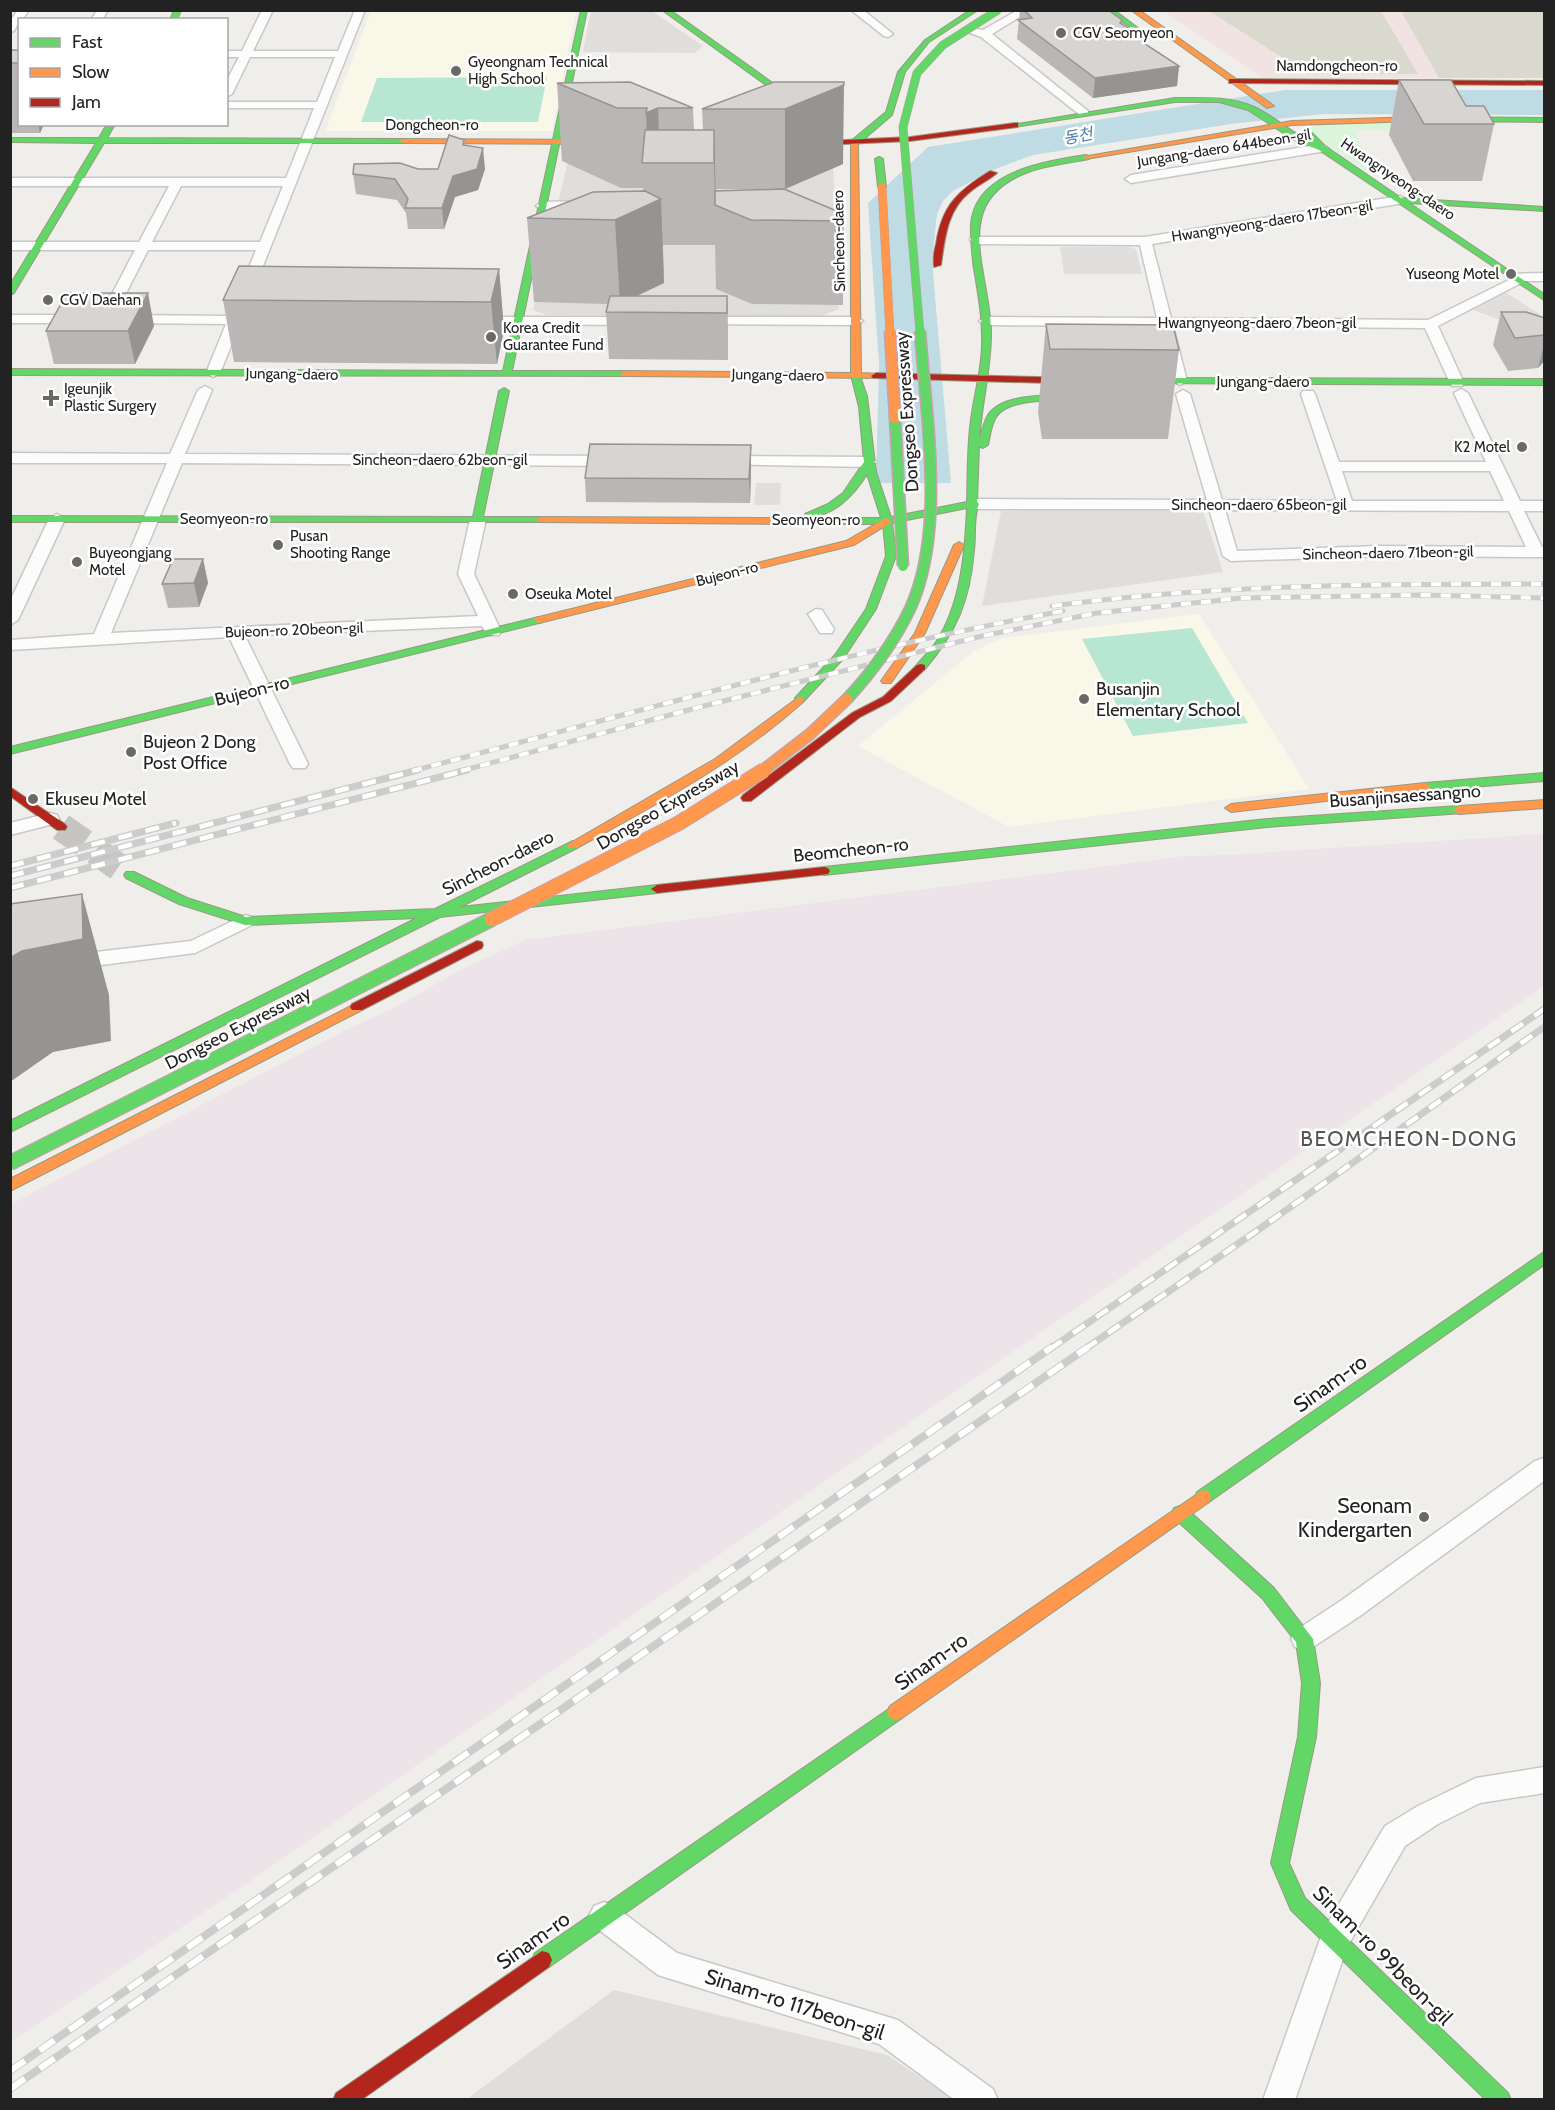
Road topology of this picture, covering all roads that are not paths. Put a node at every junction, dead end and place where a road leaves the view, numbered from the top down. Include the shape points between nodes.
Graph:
1 (268, 10) edge
2 (360, 10) edge
3 (584, 10) edge
4 (665, 10) edge
5 (856, 10) edge
6 (984, 10) edge
7 (998, 10) edge
8 (1005, 10) edge
9 (1010, 10) edge
10 (1026, 10) edge
11 (1134, 10) edge
12 (970, 11) edge
13 (1111, 12) edge
14 (970, 31) junction
15 (888, 34) dead end
16 (985, 34) junction
17 (1162, 48) dead end
18 (228, 54) edge
19 (245, 54) junction
20 (342, 54) junction
21 (1181, 60) dead end
22 (1238, 82) junction
23 (1545, 83) edge
24 (1197, 85) dead end
25 (228, 90) edge
26 (1175, 100) junction
27 (1196, 100) junction
28 (228, 105) edge
29 (321, 105) junction
30 (1084, 113) junction
31 (815, 116) dead end
32 (1545, 120) edge
33 (1292, 123) junction
34 (1278, 125) junction
35 (110, 126) edge
36 (891, 127) junction
37 (1245, 128) junction
38 (834, 129) edge
39 (899, 139) junction
40 (10, 140) edge
41 (102, 140) junction
42 (307, 141) junction
43 (556, 142) junction
44 (616, 142) edge
45 (806, 143) dead end
46 (854, 143) junction
47 (1167, 143) junction
48 (1322, 148) junction
49 (879, 159) junction
50 (1131, 179) dead end
51 (10, 182) edge
52 (77, 182) junction
53 (177, 182) junction
54 (290, 182) junction
55 (1400, 200) junction
56 (601, 205) edge
57 (542, 206) junction
58 (1545, 209) edge
59 (976, 240) junction
60 (1145, 241) junction
61 (10, 246) edge
62 (39, 246) junction
63 (144, 246) junction
64 (264, 246) junction
65 (914, 252) junction
66 (937, 276) dead end
67 (1545, 277) edge
68 (1516, 278) junction
69 (10, 293) edge
70 (1545, 298) edge
71 (10, 319) edge
72 (106, 319) junction
73 (234, 320) junction
74 (272, 320) edge
75 (459, 321) edge
76 (518, 321) junction
77 (646, 321) edge
78 (681, 321) edge
79 (856, 321) junction
80 (986, 321) junction
81 (1164, 322) junction
82 (1430, 324) junction
83 (939, 358) dead end
84 (10, 372) edge
85 (507, 372) junction
86 (213, 373) junction
87 (856, 375) junction
88 (1122, 381) edge
89 (1545, 382) edge
90 (982, 386) junction
91 (1181, 388) junction
92 (1459, 388) junction
93 (205, 390) dead end
94 (504, 391) dead end
95 (857, 392) junction
96 (1130, 394) dead end
97 (1308, 394) junction
98 (1545, 394) edge
99 (908, 396) dead end
100 (928, 435) junction
101 (973, 455) junction
102 (10, 458) edge
103 (176, 459) junction
104 (489, 460) junction
105 (632, 461) edge
106 (703, 461) edge
107 (869, 462) junction
108 (911, 466) dead end
109 (1333, 466) junction
110 (1497, 467) junction
111 (975, 504) junction
112 (1216, 505) junction
113 (1346, 505) junction
114 (1515, 506) junction
115 (1545, 506) edge
116 (10, 519) edge
117 (57, 519) junction
118 (149, 519) junction
119 (478, 519) junction
120 (745, 520) junction
121 (886, 520) junction
122 (1540, 552) edge
123 (1231, 556) joint
124 (903, 566) junction
125 (816, 614) dead end
126 (10, 620) edge
127 (491, 626) junction
128 (826, 629) dead end
129 (235, 632) junction
130 (100, 639) junction
131 (10, 645) edge
132 (865, 646) dead end
133 (263, 689) junction
134 (810, 710) dead end
135 (856, 716) junction
136 (10, 751) edge
137 (299, 764) dead end
138 (1545, 777) edge
139 (10, 790) edge
140 (696, 793) dead end
141 (676, 804) dead end
142 (1545, 804) edge
143 (56, 823) joint
144 (10, 829) edge
145 (1239, 840) dead end
146 (1104, 841) junction
147 (617, 871) dead end
148 (130, 875) tunnel mouth
149 (596, 882) dead end
150 (565, 899) junction
151 (438, 914) junction
152 (536, 915) dead end
153 (245, 921) junction
154 (486, 940) dead end
155 (45, 965) edge
156 (10, 1127) edge
157 (10, 1141) edge
158 (10, 1163) edge
159 (10, 1186) edge
160 (1545, 1258) edge
161 (1545, 1468) edge
162 (1180, 1513) junction
163 (1304, 1639) junction
164 (1545, 1780) edge
165 (604, 1916) junction
166 (1334, 1941) junction
167 (343, 2100) edge
168 (982, 2100) edge
169 (1279, 2100) edge
170 (1502, 2100) edge

1 - 19 street
2 - 20 street
3 - 43 main road
4 - 31 main road
5 - 15 street
6 - 36 main road, Dongseo Expressway via 933,43 907,71
7 - 65 main road, Dongseo Expressway, bridge via 943,45 917,73 903,127
8 - 14 main road
9 - 65 main road via 953,47 928,74 919,100 916,127 924,225
10 - 16 street
11 - 22 main road, Hwangnyeong-daero
12 - 36 main road via 921,40 895,70 884,109
12 - 46 main road via 927,41 902,72 889,112
13 - 17 main road
14 - 16 street
14 - 39 main road via 948,45 922,74 910,128
16 - 30 street
18 - 19 street
19 - 20 street
19 - 25 street
20 - 29 street
21 - 22 main road, Hwangnyeong-daero via 1211,77
22 - 23 main road, Namdongcheon-ro
22 - 33 main road, Hwangnyeong-daero
24 - 26 main road
26 - 27 main road
26 - 30 main road
27 - 34 main road via 1219,100 1251,108
27 - 37 main road via 1216,107
28 - 29 street
29 - 42 street
30 - 39 main road
32 - 33 main road, Jungang-daero 644beon-gil
33 - 34 main road, Jungang-daero 644beon-gil
33 - 48 main road, Hwangnyeong-daero
34 - 37 main road, Jungang-daero 644beon-gil
34 - 48 main road
35 - 41 main road
36 - 99 main road, Dongseo Expressway
37 - 47 main road, Jungang-daero 644beon-gil
38 - 46 main road
39 - 46 main road
39 - 49 main road
40 - 41 main road, Dongcheon-ro
41 - 42 main road, Dongcheon-ro
41 - 52 main road
42 - 43 main road, Dongcheon-ro
42 - 54 street
43 - 44 main road, Dongcheon-ro
43 - 57 main road
45 - 46 main road
46 - 49 main road
46 - 79 main road, Sincheon-daero
47 - 59 main road via 1032,169 1008,178 979,204 974,219
47 - 66 main road via 1023,164 970,185 946,212 941,226
48 - 50 street, Jungang-daero 644beon-gil
48 - 55 main road, Hwangnyeong-daero
49 - 124 main road, bridge
51 - 52 street
52 - 53 street
52 - 62 main road
53 - 54 street
53 - 63 street
54 - 64 street
55 - 58 main road
55 - 60 street, Hwangnyeong-daero 17beon-gil
55 - 68 main road, Hwangnyeong-daero
56 - 57 street
57 - 76 main road
59 - 60 street, Hwangnyeong-daero 17beon-gil
59 - 80 main road
60 - 81 street, Hwangnyeong-daero 17beon-gil
61 - 62 street
62 - 63 street
62 - 69 main road
63 - 64 street
63 - 72 street
64 - 73 street
65 - 100 main road, Dongseo Expressway, bridge
67 - 68 street
68 - 70 main road, Hwangnyeong-daero
68 - 82 street, Hwangnyeong-daero 7beon-gil
71 - 72 street
72 - 73 street
73 - 74 street
73 - 86 street
75 - 76 street
76 - 77 street
76 - 85 main road
78 - 79 street
79 - 87 main road, Sincheon-daero
80 - 81 street, Hwangnyeong-daero 7beon-gil
80 - 90 main road
81 - 82 street, Hwangnyeong-daero 7beon-gil
81 - 91 street, Hwangnyeong-daero 17beon-gil
82 - 92 street
83 - 100 main road via 940,406
84 - 86 main road, Jungang-daero
85 - 86 main road, Jungang-daero
85 - 87 main road, Jungang-daero
87 - 90 main road, Jungang-daero, bridge
87 - 95 main road, Sincheon-daero
88 - 91 main road, Jungang-daero
89 - 92 main road, Jungang-daero
90 - 95 main road, Jungang-daero, bridge via 951,392
90 - 101 main road
90 - 101 main road, Jungang-daero via 1099,387 1008,404 997,410 983,444
91 - 92 main road, Jungang-daero
91 - 96 main road, Jungang-daero
91 - 97 main road, Jungang-daero
91 - 112 street, Hwangnyeong-daero 17beon-gil
92 - 97 main road, Jungang-daero
92 - 98 main road, Jungang-daero
92 - 110 street
93 - 103 street
94 - 104 main road
95 - 107 main road, Sincheon-daero
97 - 109 street, Jungang-daero
100 - 158 main road, Dongseo Expressway, bridge via 931,526 911,607 868,676 794,748 723,797 623,853
101 - 111 main road
102 - 103 street, Sincheon-daero 62beon-gil
103 - 104 street, Sincheon-daero 62beon-gil
103 - 118 street
104 - 105 street, Sincheon-daero 62beon-gil
104 - 119 main road
106 - 107 street
107 - 120 main road, Seomyeon-ro via 855,488 839,505 810,514
107 - 121 main road, Sincheon-daero
108 - 124 main road, Dongseo Expressway, bridge via 911,524
109 - 110 street
109 - 113 street, Jungang-daero
110 - 114 street
111 - 112 street, Sincheon-daero 65beon-gil
111 - 121 main road
111 - 135 main road via 938,599 908,654
111 - 135 main road via 962,599 934,654 887,699
112 - 113 street, Sincheon-daero 65beon-gil
112 - 123 street, Hwangnyeong-daero 17beon-gil
113 - 114 street, Sincheon-daero 65beon-gil
114 - 115 street, Sincheon-daero 65beon-gil
114 - 122 street
116 - 117 main road, Seomyeon-ro
117 - 118 main road, Seomyeon-ro
117 - 126 street
118 - 119 main road, Seomyeon-ro
118 - 130 street
119 - 120 main road, Seomyeon-ro
119 - 127 street via 466,574
120 - 121 main road, Seomyeon-ro
121 - 127 main road, Bujeon-ro via 850,543
121 - 151 main road, Sincheon-daero via 892,552 878,597 832,667 777,721 699,776
122 - 123 street, Sincheon-daero 71beon-gil via 1378,551
124 - 132 main road, Dongseo Expressway
125 - 128 street
127 - 129 street, Bujeon-ro 20beon-gil
127 - 133 main road, Bujeon-ro
129 - 130 street, Bujeon-ro 20beon-gil
129 - 133 street
130 - 131 street, Bujeon-ro 20beon-gil
133 - 136 main road, Bujeon-ro
133 - 137 street
134 - 140 main road, Dongseo Expressway via 740,765
135 - 147 main road via 742,801
138 - 146 main road via 1234,807
139 - 143 main road
141 - 157 main road, Dongseo Expressway
142 - 146 main road, Beomcheon-ro via 1267,823
143 - 144 street
145 - 146 main road
146 - 150 main road, Beomcheon-ro
148 - 153 main road, Beomcheon-ro via 183,901
149 - 150 main road
150 - 151 main road, Beomcheon-ro
150 - 152 main road
151 - 153 main road, Beomcheon-ro
151 - 156 main road, Sincheon-daero
153 - 155 street via 195,947
154 - 159 main road
160 - 162 main road, Sinam-ro
161 - 163 street
162 - 163 main road, Sinam-ro 99beon-gil via 1268,1593
162 - 165 main road, Sinam-ro
163 - 166 main road, Sinam-ro 99beon-gil via 1311,1683 1307,1737 1280,1863 1298,1904
164 - 166 street via 1476,1791 1395,1836
165 - 167 main road, Sinam-ro
165 - 168 street, Sinam-ro 117beon-gil via 669,1965 887,2031
166 - 169 street
166 - 170 main road, Sinam-ro 99beon-gil

